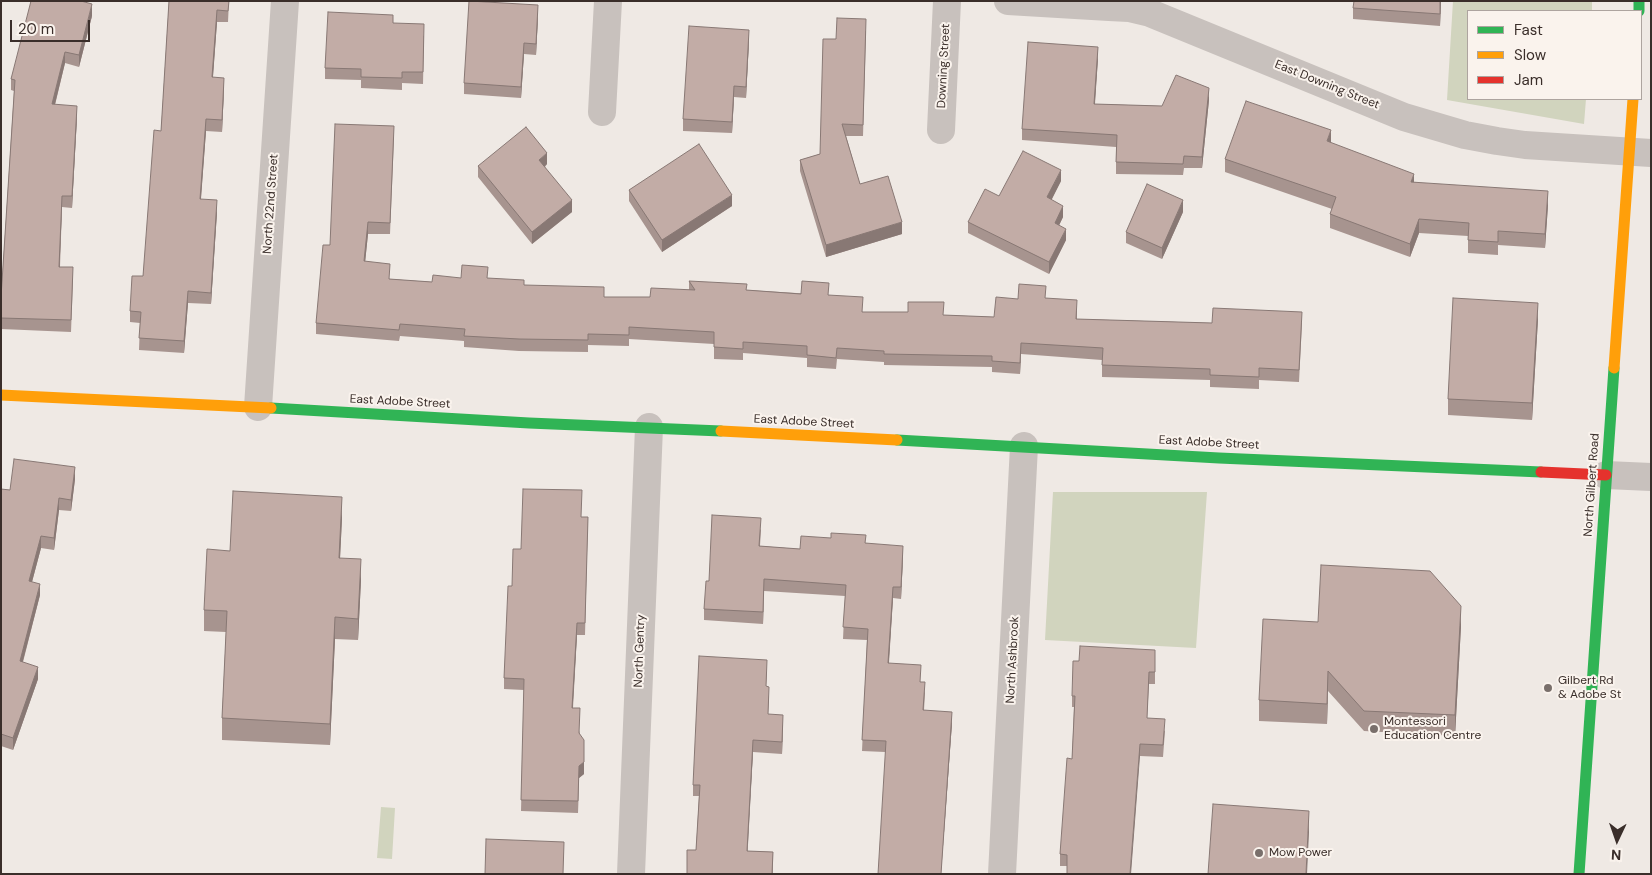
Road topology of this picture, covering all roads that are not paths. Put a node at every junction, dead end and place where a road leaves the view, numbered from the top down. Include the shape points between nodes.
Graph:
1 (285, 1) edge
2 (608, 1) edge
3 (947, 1) edge
4 (1008, 1) edge
5 (1633, 100) edge
6 (602, 112) dead end
7 (940, 130) dead end
8 (1640, 153) edge
9 (1, 395) edge
10 (258, 407) junction
11 (649, 428) junction
12 (1024, 446) junction
13 (1606, 476) junction
14 (1651, 477) edge
15 (631, 874) edge
16 (1002, 874) edge
17 (1579, 874) edge

1 - 10 street, North 22nd Street
2 - 6 street
3 - 7 street, Downing Street
4 - 8 street, East Downing Street via 1109,6 1150,13 1404,117 1434,126 1497,141
5 - 8 street, North Gilbert Road
8 - 13 street, North Gilbert Road
9 - 10 street, East Adobe Street
10 - 11 street, East Adobe Street
11 - 12 street, East Adobe Street
11 - 15 street, North Gentry
12 - 13 street, East Adobe Street
12 - 16 street, North Ashbrook
13 - 14 street
13 - 17 street, North Gilbert Road

